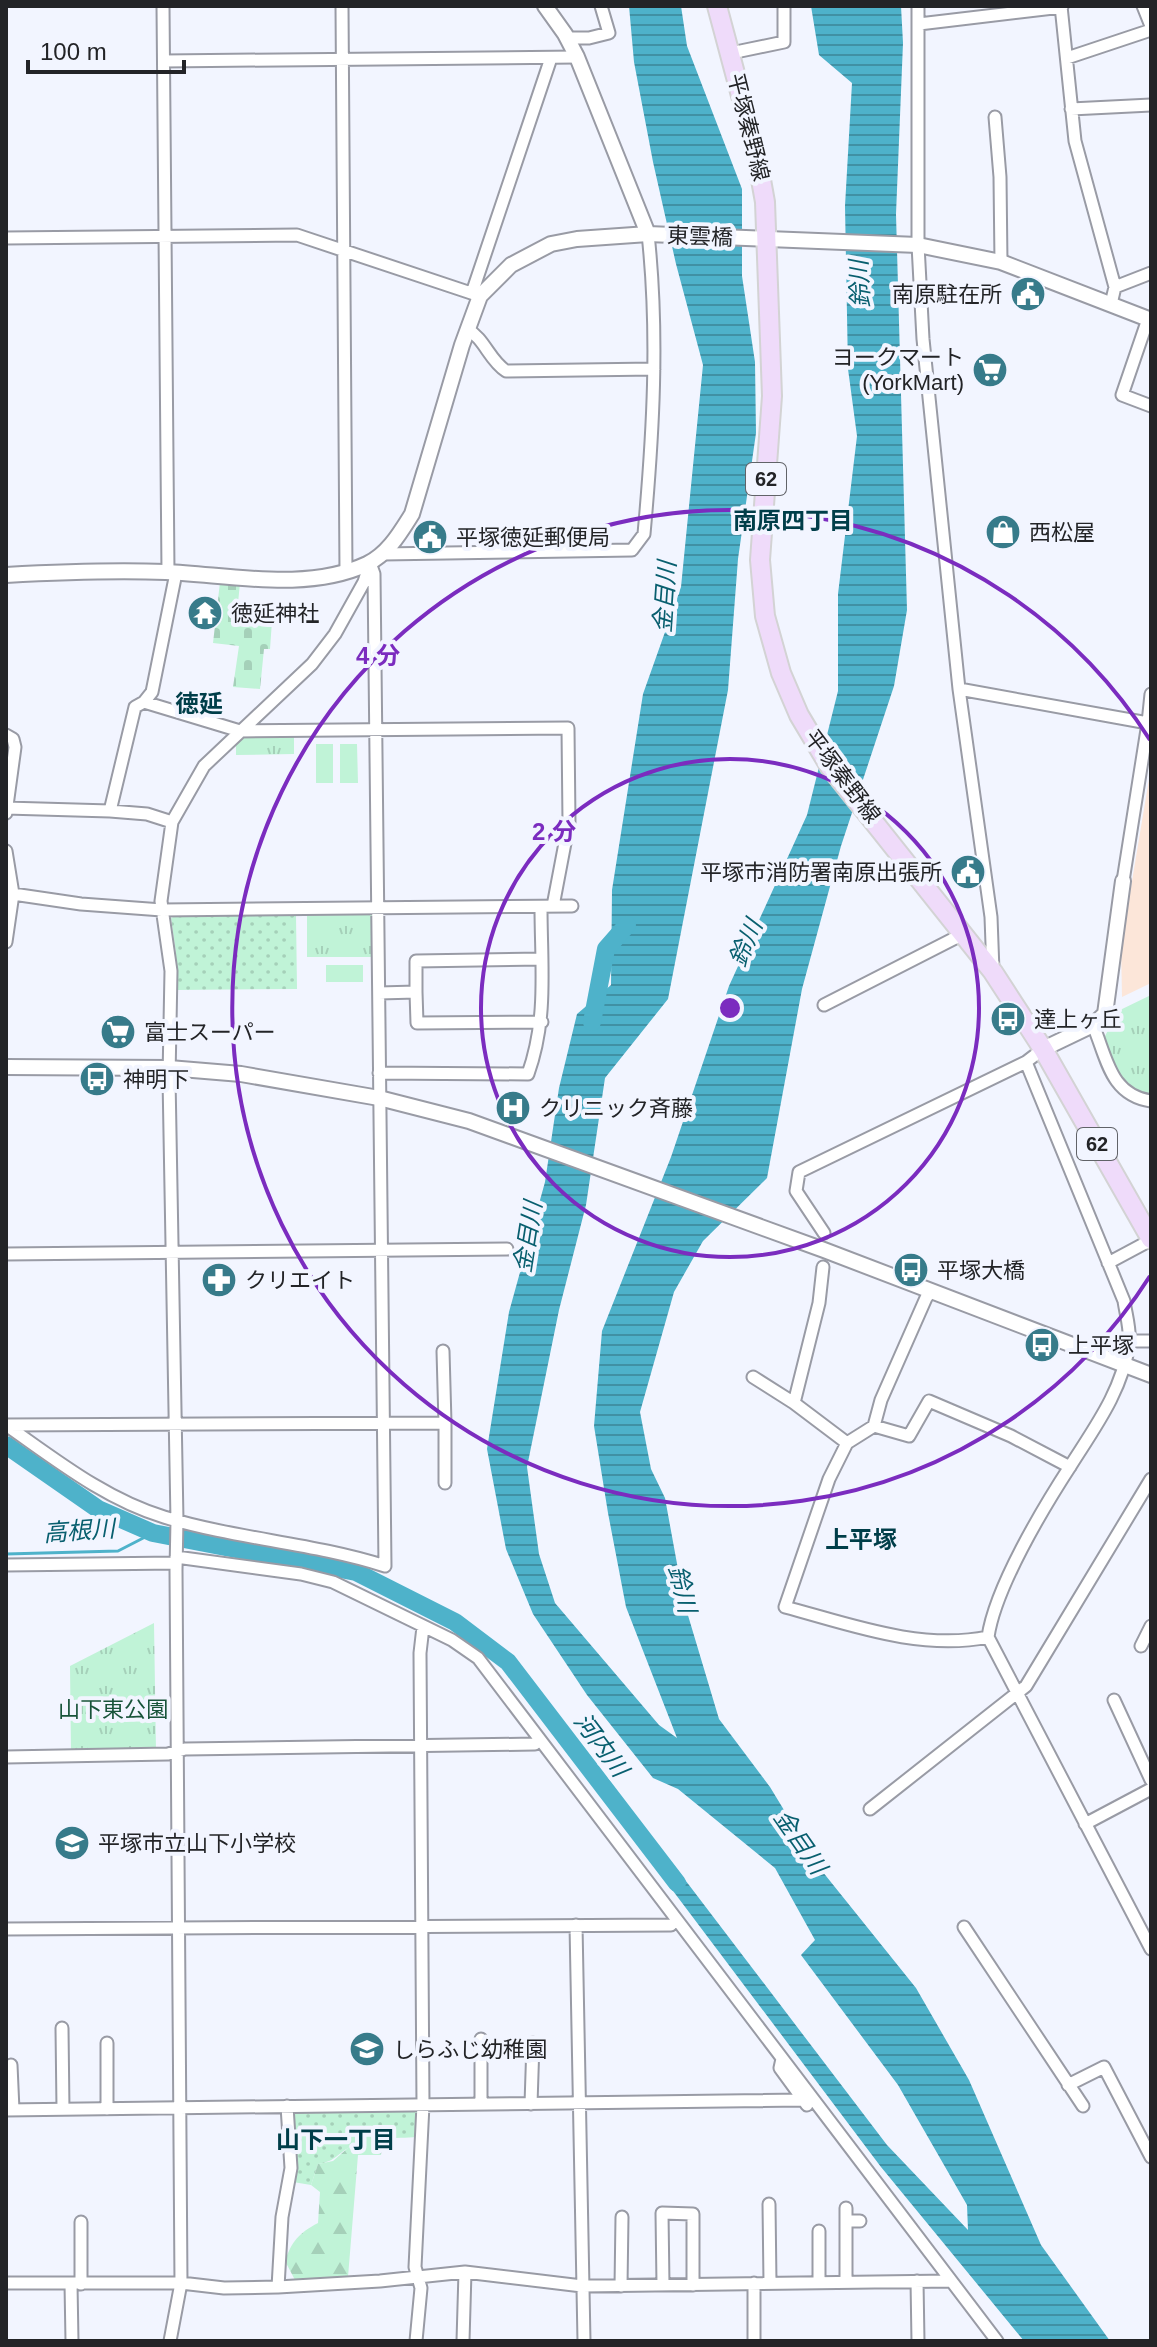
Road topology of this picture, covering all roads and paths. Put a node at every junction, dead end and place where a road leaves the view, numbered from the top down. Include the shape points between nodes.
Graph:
1 (163, 6) edge
2 (342, 6) edge
3 (545, 6) edge
4 (601, 6) edge
5 (717, 6) edge
6 (784, 6) edge
7 (918, 6) edge
8 (1062, 6) edge
9 (1143, 6) edge
10 (996, 10) edge
11 (919, 24) junction
12 (1151, 28) edge
13 (568, 38) junction
14 (731, 53) junction
15 (577, 57) junction
16 (551, 58) junction
17 (1067, 58) junction
18 (343, 59) junction
19 (164, 61) junction
20 (1151, 105) edge
21 (1071, 109) junction
22 (995, 117) dead end
23 (650, 234) junction
24 (166, 236) junction
25 (6, 238) edge
26 (767, 238) junction
27 (915, 245) junction
28 (344, 251) junction
29 (1001, 262) junction
30 (1151, 273) edge
31 (1115, 287) junction
32 (476, 294) junction
33 (1111, 304) junction
34 (1150, 320) edge
35 (467, 329) junction
36 (654, 369) junction
37 (1151, 406) edge
38 (383, 554) junction
39 (370, 563) junction
40 (346, 571) junction
41 (172, 572) junction
42 (6, 575) edge
43 (959, 689) junction
44 (1151, 694) edge
45 (144, 702) junction
46 (1149, 723) edge
47 (375, 729) junction
48 (240, 731) junction
49 (6, 735) edge
50 (6, 810) edge
51 (110, 811) junction
52 (172, 822) junction
53 (6, 851) edge
54 (1123, 881) joint
55 (13, 894) junction
56 (547, 906) junction
57 (572, 906) dead end
58 (378, 908) junction
59 (162, 910) junction
60 (965, 933) junction
61 (6, 942) edge
62 (541, 959) junction
63 (993, 972) junction
64 (416, 992) junction
65 (379, 993) junction
66 (824, 1005) dead end
67 (542, 1022) junction
68 (1093, 1025) junction
69 (1043, 1049) junction
70 (1026, 1062) junction
71 (6, 1067) edge
72 (169, 1068) junction
73 (379, 1073) junction
74 (379, 1098) junction
75 (1151, 1101) edge
76 (824, 1233) dead end
77 (1151, 1240) edge
78 (507, 1249) dead end
79 (382, 1250) junction
80 (173, 1253) junction
81 (6, 1254) edge
82 (1108, 1263) junction
83 (823, 1267) dead end
84 (931, 1291) junction
85 (1130, 1341) junction
86 (1151, 1341) edge
87 (443, 1351) dead end
88 (1125, 1365) junction
89 (1151, 1375) edge
90 (753, 1377) dead end
91 (794, 1403) junction
92 (384, 1423) junction
93 (445, 1423) junction
94 (6, 1425) edge
95 (176, 1425) junction
96 (874, 1426) junction
97 (847, 1443) junction
98 (1070, 1467) junction
99 (1151, 1479) edge
100 (445, 1483) dead end
101 (177, 1520) junction
102 (176, 1560) junction
103 (6, 1565) edge
104 (1151, 1626) edge
105 (423, 1627) junction
106 (988, 1637) junction
107 (1141, 1646) dead end
108 (1017, 1695) junction
109 (508, 1697) junction
110 (1114, 1700) dead end
111 (535, 1744) junction
112 (421, 1746) junction
113 (177, 1752) junction
114 (6, 1757) edge
115 (570, 1779) junction
116 (1151, 1780) edge
117 (1151, 1789) edge
118 (870, 1809) dead end
119 (1085, 1824) junction
120 (652, 1887) junction
121 (576, 1925) junction
122 (671, 1925) junction
123 (423, 1927) junction
124 (964, 1927) dead end
125 (179, 1928) junction
126 (6, 1929) edge
127 (695, 1944) junction
128 (1151, 1949) edge
129 (62, 2028) dead end
130 (481, 2039) dead end
131 (107, 2043) dead end
132 (482, 2052) junction
133 (782, 2059) junction
134 (11, 2065) dead end
135 (1068, 2085) junction
136 (804, 2100) junction
137 (579, 2103) junction
138 (481, 2104) junction
139 (531, 2104) junction
140 (423, 2105) junction
141 (287, 2106) junction
142 (1083, 2106) dead end
143 (181, 2108) junction
144 (63, 2109) junction
145 (107, 2109) junction
146 (9, 2110) edge
147 (835, 2128) junction
148 (1151, 2157) edge
149 (769, 2204) dead end
150 (622, 2217) dead end
151 (860, 2221) dead end
152 (81, 2222) dead end
153 (819, 2231) dead end
154 (465, 2272) junction
155 (418, 2276) junction
156 (917, 2281) junction
157 (950, 2281) junction
158 (819, 2282) junction
159 (846, 2282) junction
160 (6, 2283) edge
161 (181, 2283) junction
162 (754, 2283) junction
163 (770, 2283) junction
164 (76, 2284) junction
165 (663, 2285) junction
166 (693, 2285) junction
167 (582, 2286) junction
168 (621, 2286) junction
169 (278, 2287) junction
170 (72, 2341) edge
171 (170, 2341) edge
172 (416, 2341) edge
173 (463, 2341) edge
174 (584, 2341) edge
175 (754, 2341) edge
176 (918, 2341) edge
177 (997, 2341) edge

1 - 19 street
2 - 18 street
3 - 13 street
4 - 13 street via 609,33
5 - 14 main road, 平塚秦野線 / 62
6 - 14 street via 784,42
7 - 11 street
8 - 10 street
8 - 17 street
9 - 12 street
10 - 11 street
11 - 27 street
12 - 17 street
13 - 15 street
14 - 26 main road, 平塚秦野線 / 62 via 760,167
15 - 16 street
15 - 23 street
16 - 18 street
16 - 32 street
17 - 21 street
18 - 19 street
18 - 28 street
19 - 24 street
20 - 21 street
21 - 31 street via 1078,156
22 - 29 street
23 - 26 street, 東雲橋
23 - 32 street, 東雲橋 via 551,244 511,265
23 - 36 street
24 - 25 street
24 - 28 street via 297,235
24 - 41 street
26 - 27 street, 東雲橋
26 - 60 main road, 平塚秦野線 / 62 via 772,396 761,529 762,588 776,660 799,715 830,767
27 - 29 street, 東雲橋
27 - 43 street
28 - 32 street
28 - 40 street
29 - 33 street, 東雲橋
30 - 31 street
31 - 33 street
32 - 35 street
33 - 34 street, 東雲橋
34 - 37 street via 1122,395
35 - 36 street via 506,371
35 - 38 street via 420,491 406,524
36 - 38 street via 644,534 632,550
38 - 39 street
39 - 40 street
39 - 47 street
39 - 48 street via 335,634 312,664
40 - 41 street via 296,580
41 - 42 street
41 - 45 street via 152,692
43 - 46 street
43 - 63 street via 991,917
44 - 46 street
45 - 48 street
45 - 51 street via 135,707
46 - 54 street
47 - 48 street
47 - 56 street via 568,728 569,822
47 - 58 street
48 - 52 street via 204,766
49 - 50 street via 15,747
50 - 51 street
51 - 52 street
52 - 59 street
53 - 55 street
54 - 68 street via 1107,1009
55 - 59 street
55 - 61 street
56 - 57 street
56 - 58 street
56 - 62 street
58 - 59 street
58 - 65 street
59 - 72 street via 171,971
60 - 63 main road, 平塚秦野線 / 62
60 - 66 street
62 - 64 street via 416,961
62 - 67 street
63 - 69 main road, 平塚秦野線 / 62
64 - 65 street
64 - 67 street via 417,1023
65 - 73 street
67 - 73 street via 528,1074
68 - 69 street
68 - 75 street via 1118,1085 1133,1097
69 - 70 street
69 - 77 main road, 平塚秦野線 / 62
70 - 76 street via 799,1172 796,1191
70 - 82 street
71 - 72 street
72 - 74 street via 293,1081
72 - 80 street
73 - 74 street
74 - 79 street
74 - 84 street via 469,1121
77 - 82 street
78 - 79 street
79 - 80 street
79 - 92 street
80 - 81 street
80 - 95 street
82 - 85 street via 1124,1301
83 - 91 street
84 - 88 street
84 - 96 street
85 - 86 street
85 - 88 street
87 - 93 street
88 - 89 street
88 - 98 street via 1104,1417
90 - 91 street
91 - 97 street
92 - 93 street
92 - 95 street
92 - 101 street via 385,1566
93 - 100 street
94 - 95 street
94 - 101 street via 105,1492
95 - 101 street
96 - 97 street
96 - 98 street via 909,1436 929,1401
97 - 106 street via 829,1479 785,1607 885,1634 945,1641
98 - 106 street via 1015,1562
99 - 108 street
101 - 102 street
102 - 103 street
102 - 105 street via 333,1582
102 - 113 street
104 - 107 street
105 - 109 street via 478,1658
105 - 112 street
106 - 108 street
108 - 118 street
108 - 119 street
109 - 111 street via 509,1707
109 - 115 street
110 - 116 street
111 - 112 street
111 - 115 street via 561,1777
112 - 113 street
112 - 123 street
113 - 114 street
113 - 125 street
115 - 120 street
117 - 119 street
119 - 128 street
120 - 122 street via 651,1896
120 - 127 street
121 - 122 street
121 - 123 street
121 - 137 street
122 - 127 street via 685,1943
123 - 125 street
123 - 140 street
124 - 135 street
125 - 126 street
125 - 143 street
127 - 133 street
129 - 144 street
130 - 132 street
131 - 145 street
132 - 138 street
132 - 139 street via 532,2048
133 - 136 street via 780,2068
133 - 147 street
134 - 146 street
135 - 142 street
135 - 148 street via 1104,2067
136 - 137 street
136 - 147 street via 824,2124
137 - 139 street
137 - 167 street
138 - 139 street
138 - 140 street
140 - 141 street
140 - 155 street
141 - 143 street
141 - 169 street via 291,2168
143 - 145 street
143 - 161 street
144 - 145 street
144 - 146 street
147 - 157 street
149 - 163 street
150 - 168 street
151 - 159 street via 846,2215
152 - 164 street
153 - 158 street
154 - 155 street
154 - 167 street
154 - 173 street
155 - 169 street
155 - 172 street
156 - 157 street
156 - 159 street
156 - 176 street
157 - 177 street
158 - 159 street
158 - 163 street
160 - 164 street
161 - 164 street
161 - 169 street
161 - 171 street
162 - 163 street
162 - 166 street
162 - 175 street
164 - 170 street
165 - 166 street
165 - 166 street via 662,2213 693,2214
165 - 168 street
167 - 168 street
167 - 174 street

